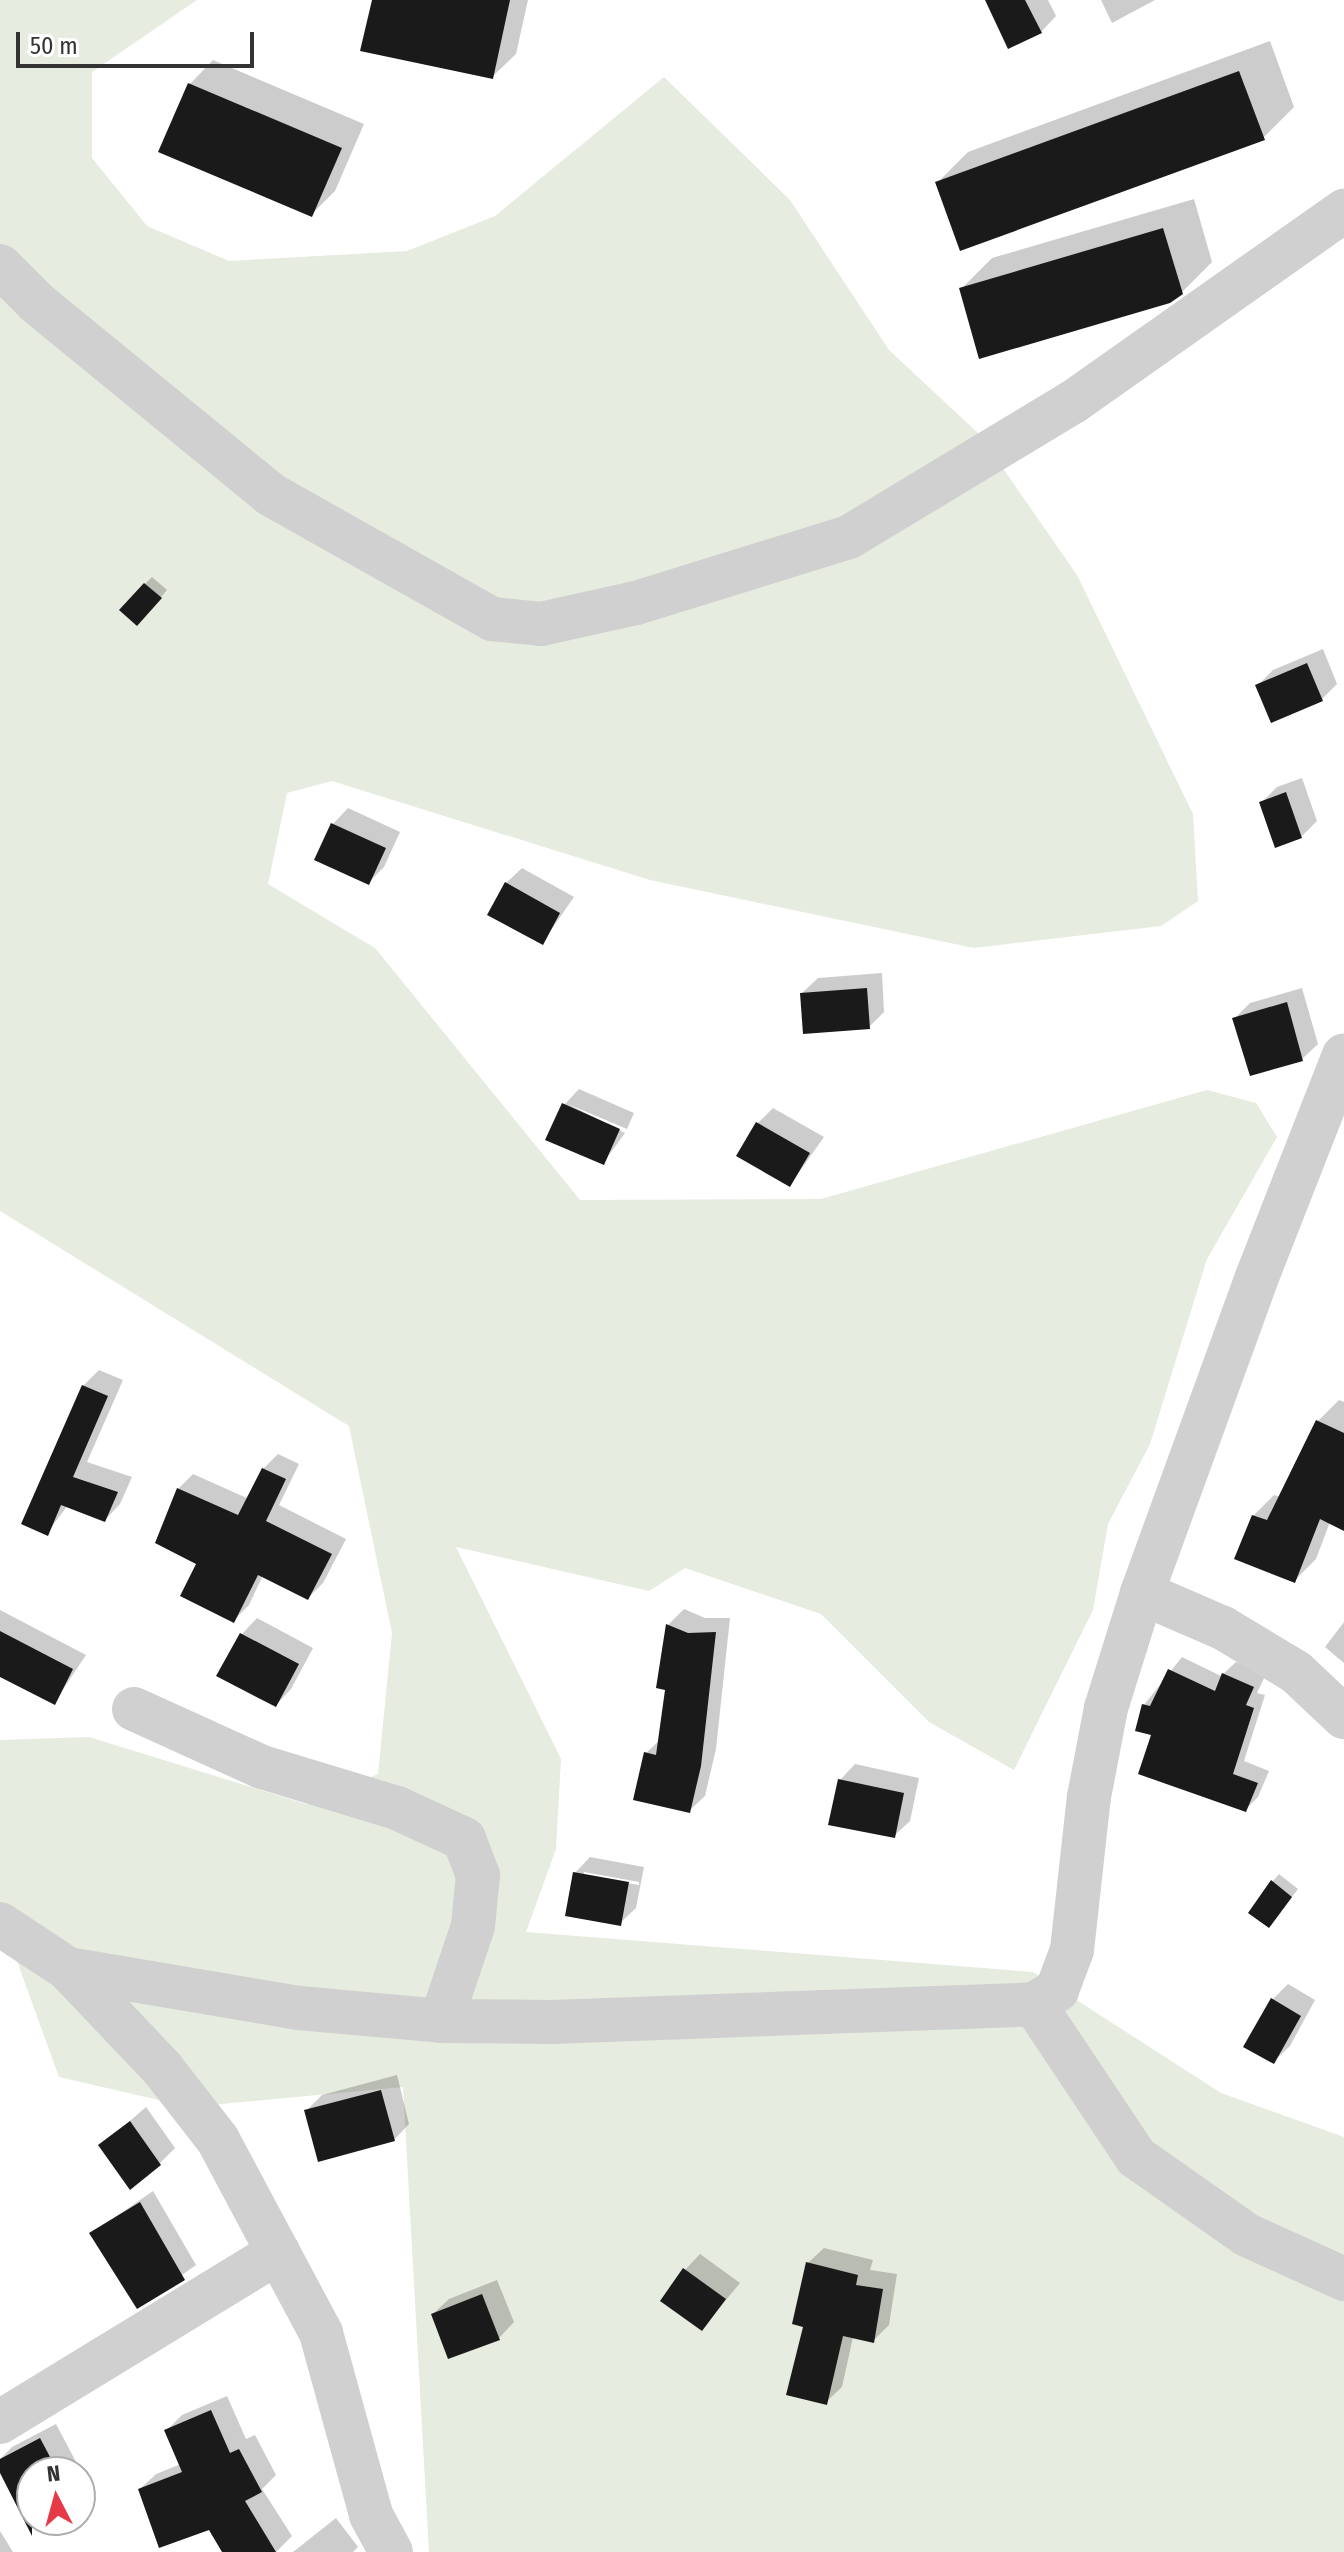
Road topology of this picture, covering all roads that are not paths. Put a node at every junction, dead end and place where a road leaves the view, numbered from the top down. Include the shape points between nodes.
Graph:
1 (1344, 211) edge
2 (0, 266) edge
3 (1344, 1055) edge
4 (1142, 1593) junction
5 (134, 1709) dead end
6 (1344, 1717) edge
7 (0, 1924) edge
8 (68, 1969) junction
9 (1034, 2004) junction
10 (441, 2021) junction
11 (278, 2252) junction
12 (1344, 2279) edge
13 (0, 2422) edge
14 (391, 2552) edge

1 - 2 street via 1073,402 849,537 636,603 541,624 492,619 270,494 37,303
3 - 4 street
4 - 6 street via 1223,1628 1296,1672
4 - 9 street via 1106,1708 1089,1797 1072,1950 1057,1990
5 - 10 street via 262,1767 397,1808 464,1839 478,1875 473,1926
7 - 8 street
8 - 10 street via 299,2008
8 - 11 street via 162,2068 218,2140
9 - 10 street via 552,2022
9 - 12 street via 1136,2157 1247,2235
11 - 13 street
11 - 14 street via 321,2333 371,2515

